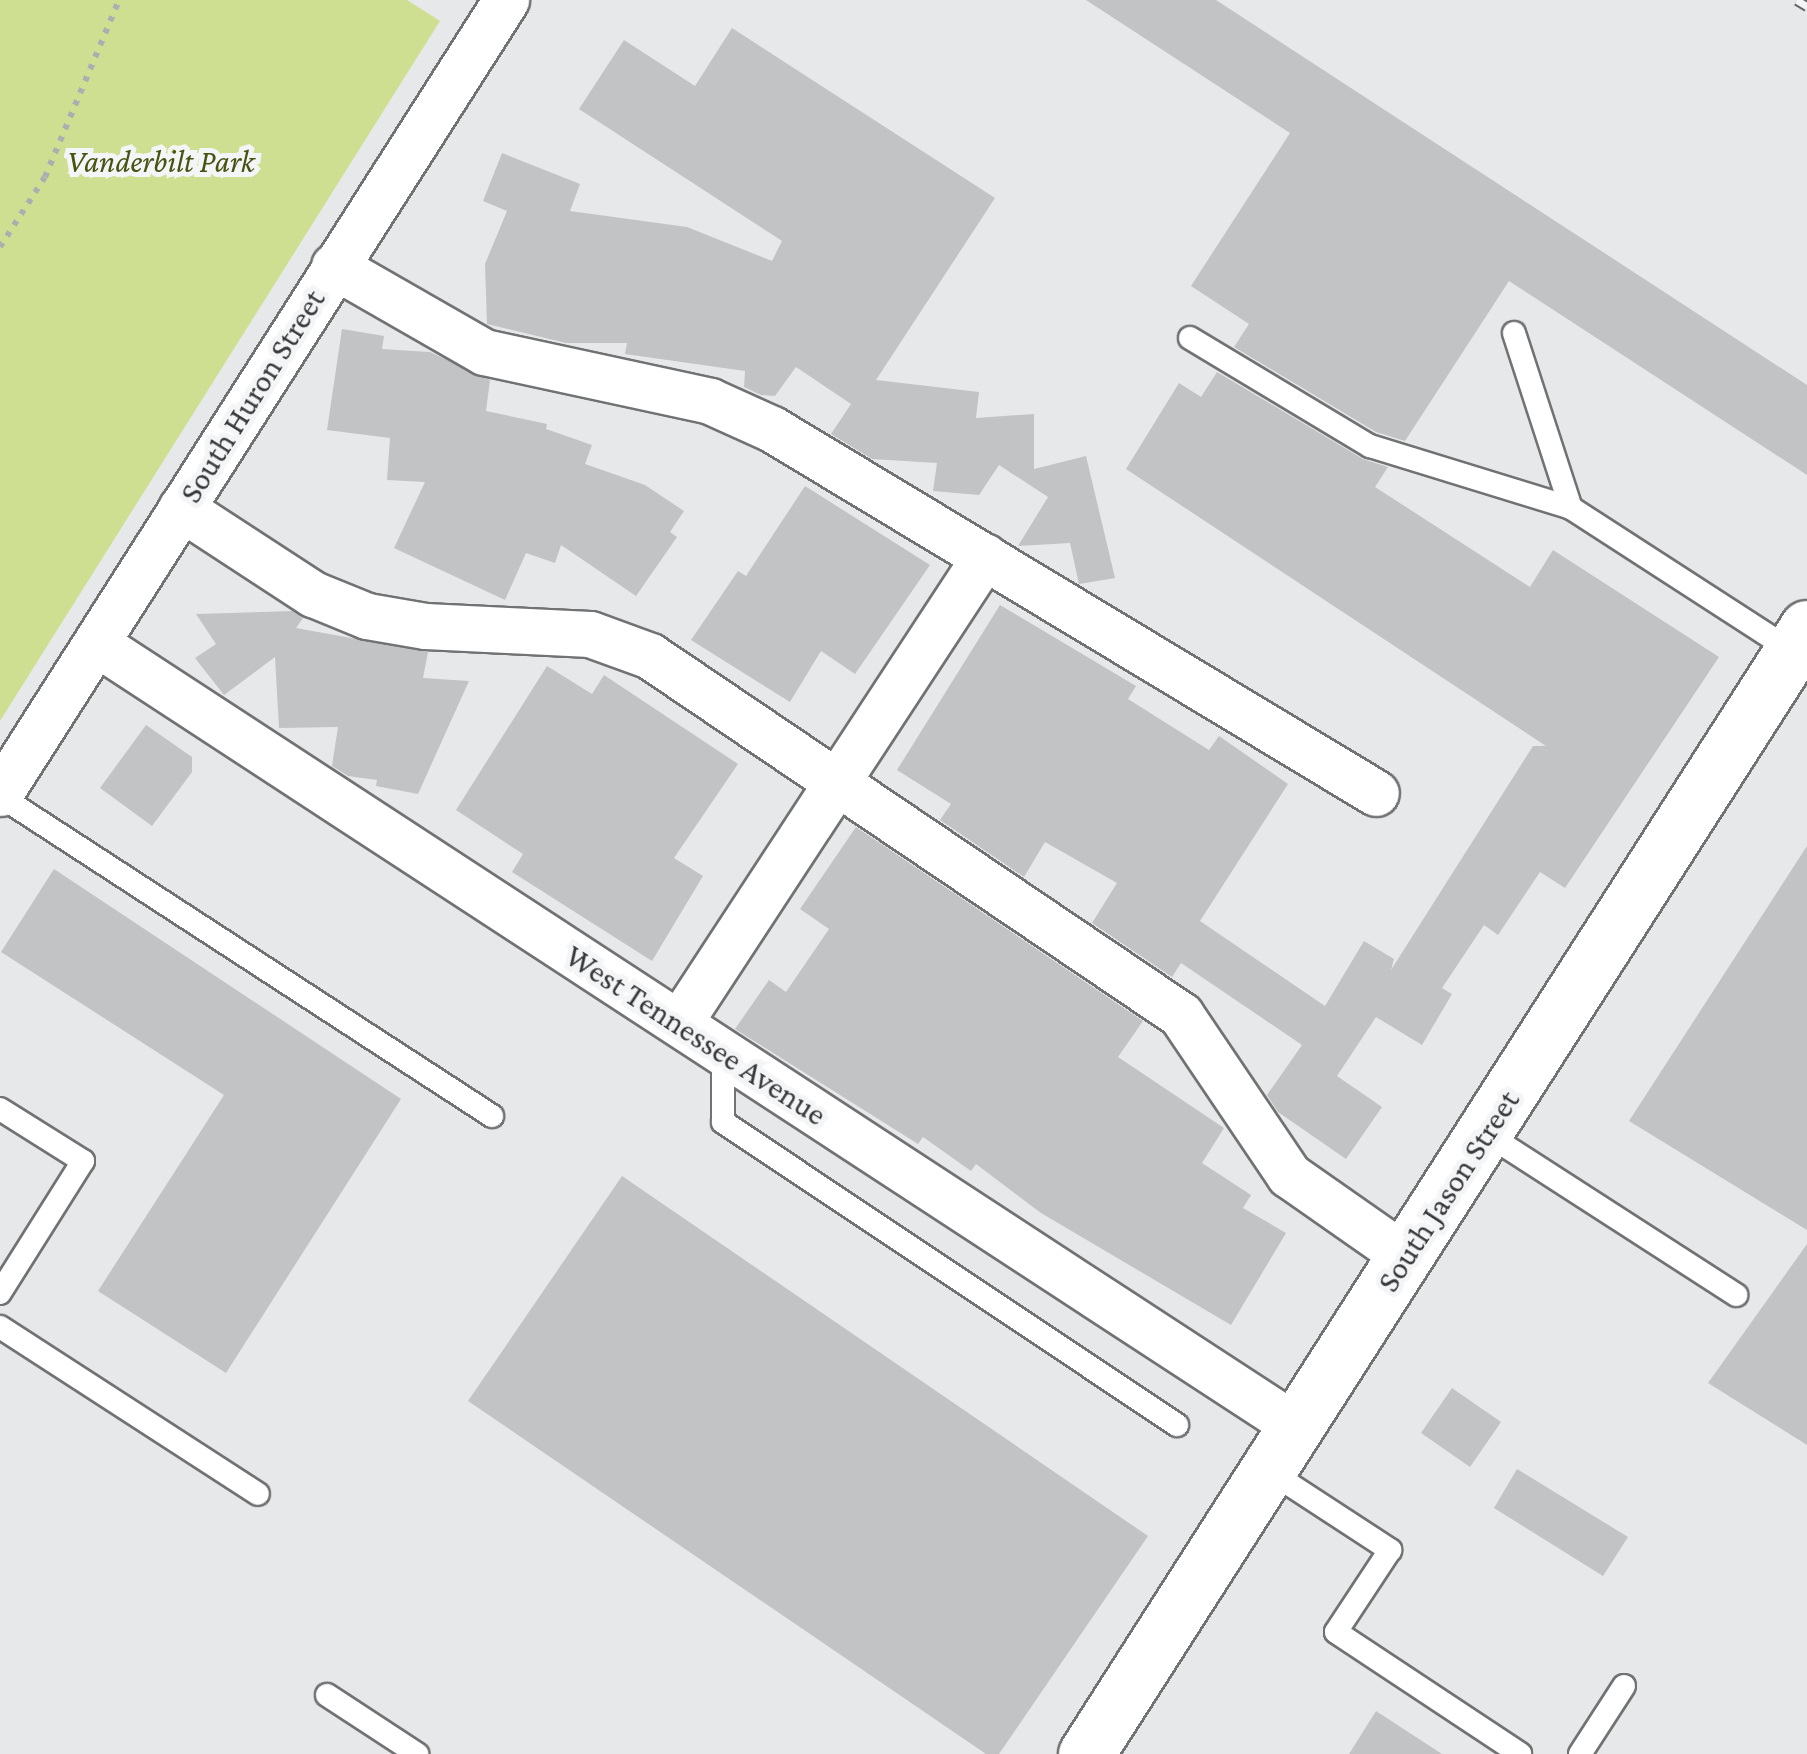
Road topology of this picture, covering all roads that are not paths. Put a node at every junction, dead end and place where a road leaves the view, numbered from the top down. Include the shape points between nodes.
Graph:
1 (494, 4) edge
2 (334, 266) junction
3 (1514, 333) dead end
4 (1190, 338) dead end
5 (181, 508) junction
6 (1571, 508) junction
7 (984, 556) junction
8 (1799, 640) edge
9 (96, 643) junction
10 (838, 782) junction
11 (1376, 793) dead end
12 (0, 795) edge
13 (679, 1023) junction
14 (724, 1053) junction
15 (0, 1109) edge
16 (492, 1116) dead end
17 (1485, 1133) junction
18 (1406, 1257) junction
19 (0, 1293) edge
20 (1736, 1295) dead end
21 (0, 1328) edge
22 (1177, 1425) dead end
23 (1283, 1449) junction
24 (258, 1494) dead end
25 (1624, 1686) dead end
26 (326, 1695) dead end
27 (417, 1754) edge
28 (1086, 1754) edge
29 (1520, 1754) edge
30 (1580, 1754) edge

1 - 2 street, South Huron Street
2 - 5 street, South Huron Street
2 - 7 street via 484,352 710,401 772,429
3 - 6 lane
4 - 6 lane via 1370,446
5 - 9 street, South Huron Street
5 - 10 street via 313,594 367,616 425,626 590,634 650,656
6 - 8 lane
7 - 10 street
7 - 11 street
8 - 17 street, South Jason Street
9 - 12 street, South Huron Street
9 - 13 street, West Tennessee Avenue
10 - 13 street
10 - 18 street via 1181,1014 1289,1174
12 - 16 lane
13 - 14 street, West Tennessee Avenue
14 - 22 lane via 723,1122
14 - 23 street, West Tennessee Avenue
15 - 19 lane via 82,1162
17 - 18 street, South Jason Street
17 - 20 lane
18 - 23 street, South Jason Street
21 - 24 lane
23 - 28 street, South Jason Street
23 - 29 lane via 1390,1550 1336,1632
25 - 30 lane
26 - 27 lane

